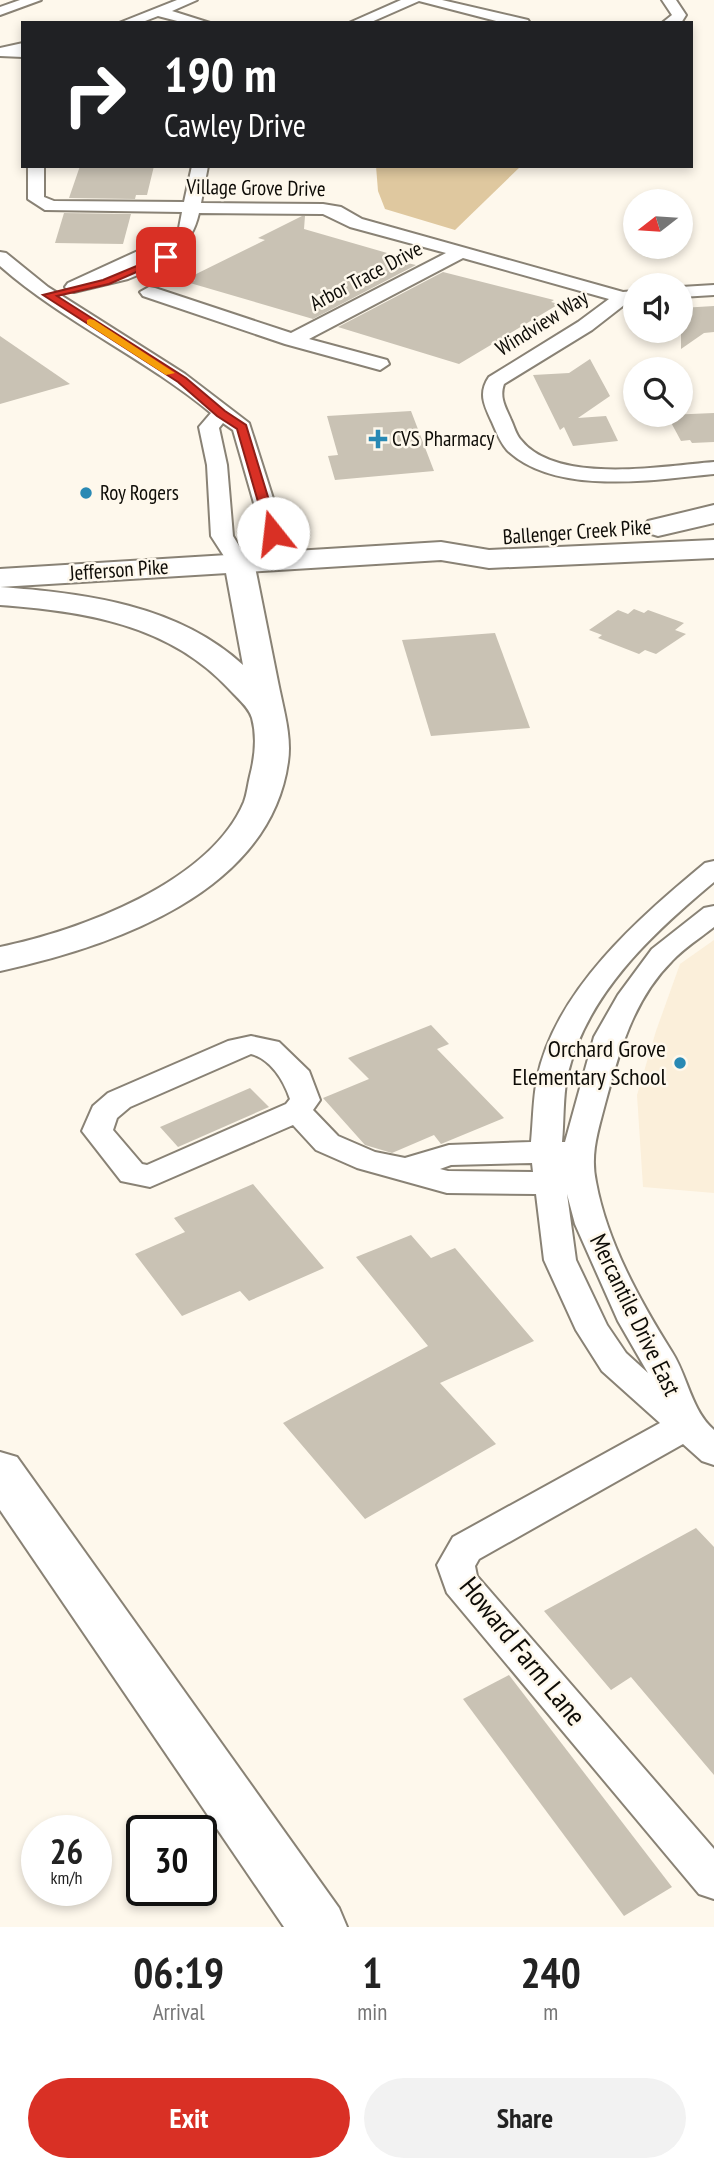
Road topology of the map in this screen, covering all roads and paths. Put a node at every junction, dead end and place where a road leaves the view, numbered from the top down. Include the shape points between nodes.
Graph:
1 (34, 0) edge
2 (413, 0) edge
3 (425, 0) edge
4 (669, 0) edge
5 (185, 2) edge
6 (160, 6) edge
7 (0, 11) edge
8 (131, 21) edge
9 (198, 21) edge
10 (361, 21) edge
11 (514, 21) edge
12 (672, 21) edge
13 (21, 47) edge
14 (0, 52) edge
15 (21, 53) edge
16 (36, 168) edge
17 (200, 168) edge
18 (191, 210) junction
19 (461, 253) junction
20 (0, 257) edge
21 (714, 290) edge
22 (693, 291) edge
23 (149, 292) dead end
24 (623, 294) edge
25 (48, 295) junction
26 (623, 300) edge
27 (292, 340) junction
28 (380, 364) dead end
29 (221, 414) junction
30 (714, 468) edge
31 (714, 514) edge
32 (714, 524) edge
33 (658, 527) junction
34 (714, 549) edge
35 (442, 551) junction
36 (239, 562) junction
37 (0, 578) edge
38 (0, 596) edge
39 (268, 713) junction
40 (714, 869) edge
41 (714, 914) edge
42 (0, 959) edge
43 (297, 1111) junction
44 (545, 1152) junction
45 (577, 1152) junction
46 (406, 1169) junction
47 (565, 1184) junction
48 (687, 1425) junction
49 (714, 1451) edge
50 (0, 1471) edge
51 (714, 1880) edge
52 (318, 1927) edge

1 - 7 street
2 - 10 street
3 - 11 street
4 - 12 street via 679,15
5 - 6 street
6 - 8 street
6 - 9 street
13 - 14 street
14 - 15 street
16 - 18 street, Village Grove Drive via 36,199 51,206
17 - 18 street
18 - 19 street, Village Grove Drive via 323,209
18 - 25 street via 187,228 165,250
19 - 24 street, Village Grove Drive
19 - 27 street, Arbor Trace Drive
20 - 25 street
21 - 22 street
23 - 27 street, Arbor Trace Drive
25 - 29 street via 182,380
26 - 30 street, Windview Way via 494,383 492,399 511,441 542,463 585,474 620,476
27 - 28 street, Arbor Trace Drive
29 - 36 street via 209,427 222,536
29 - 36 street via 242,427 273,533
31 - 33 main road
32 - 33 main road, Ballenger Creek Pike
33 - 35 main road, Ballenger Creek Pike via 477,538
34 - 35 main road, Ballenger Creek Pike via 489,559
35 - 36 main road, Ballenger Creek Pike
36 - 37 main road, Jefferson Pike
36 - 39 main road
38 - 39 main road via 111,611 182,638 223,665
39 - 42 main road via 271,762 262,801 244,833 215,863 131,918
40 - 44 street, Mercantile Drive East via 650,922 584,1004 552,1078
41 - 45 street, Mercantile Drive East via 662,955 632,995 609,1037
43 - 43 street via 150,1176 132,1172 97,1131 104,1113 119,1100 251,1045 269,1049 298,1078 305,1100
43 - 46 street via 327,1143 368,1161
44 - 45 street
44 - 46 street via 449,1155
44 - 47 street, Mercantile Drive East
45 - 47 street, Mercantile Drive East
46 - 47 street via 447,1182
47 - 48 street, Mercantile Drive East via 591,1224 635,1321 662,1364
47 - 48 street, Mercantile Drive East via 560,1260 593,1330 614,1362
48 - 49 street, Mercantile Drive East
48 - 51 street, Howard Farm Lane via 466,1548 456,1565 460,1583
50 - 52 main road

